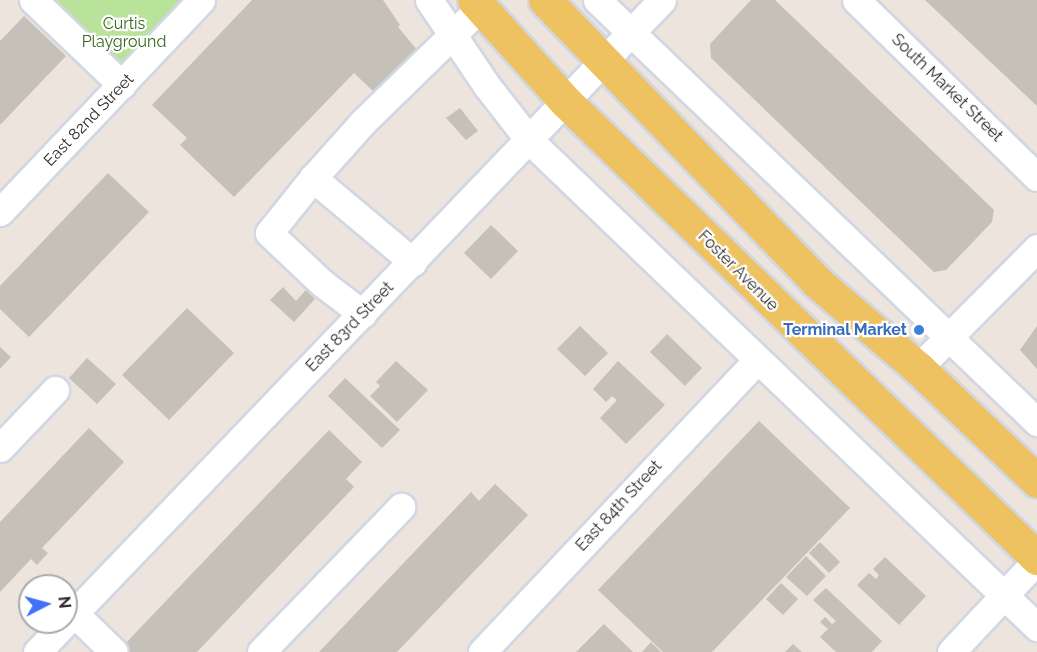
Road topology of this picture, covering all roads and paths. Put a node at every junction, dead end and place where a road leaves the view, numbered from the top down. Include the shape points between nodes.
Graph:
1 (33, 0) edge
2 (201, 0) edge
3 (429, 0) edge
4 (545, 0) edge
5 (597, 0) edge
6 (662, 0) edge
7 (856, 0) edge
8 (477, 4) edge
9 (631, 33) junction
10 (451, 36) junction
11 (603, 63) junction
12 (122, 85) junction
13 (566, 102) junction
14 (529, 140) junction
15 (1037, 177) edge
16 (313, 178) junction
17 (0, 212) edge
18 (1037, 248) edge
19 (412, 262) junction
20 (363, 314) junction
21 (946, 339) junction
22 (757, 360) junction
23 (918, 368) junction
24 (56, 390) dead end
25 (1037, 422) edge
26 (0, 448) edge
27 (1037, 481) edge
28 (401, 507) dead end
29 (1037, 559) edge
30 (1004, 595) junction
31 (78, 611) edge
32 (78, 617) edge
33 (1037, 627) edge
34 (55, 634) edge
35 (37, 652) edge
36 (114, 652) edge
37 (261, 652) edge
38 (482, 652) edge
39 (951, 652) edge

1 - 12 street
2 - 12 street, East 82nd Street
3 - 10 street
4 - 11 main road
5 - 9 street
6 - 9 street, East 83rd Street
7 - 15 street, South Market Street
8 - 10 street
8 - 13 main road, Foster Avenue
9 - 11 street, East 83rd Street
9 - 21 street
10 - 14 street
10 - 16 street via 363,122
11 - 13 street, East 83rd Street
11 - 23 main road via 817,282
12 - 17 street, East 82nd Street
13 - 14 street, East 83rd Street
13 - 29 main road, Foster Avenue
14 - 19 street, East 83rd Street
14 - 22 street
16 - 19 street
16 - 20 street via 269,233 322,283
18 - 21 street
19 - 20 street, East 83rd Street
20 - 31 street, East 83rd Street
21 - 23 street
21 - 25 street
22 - 30 street
22 - 38 street, East 84th Street
23 - 27 main road
24 - 26 street
28 - 37 street
29 - 30 street
30 - 33 street
30 - 39 street
32 - 36 street
34 - 35 street, East 83rd Street

